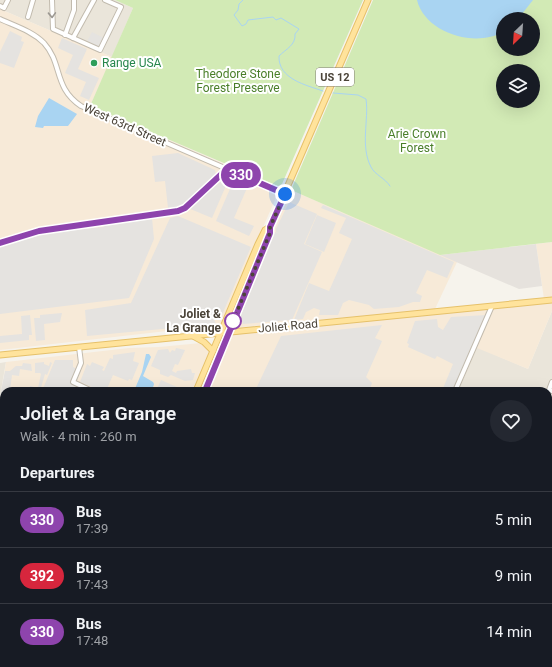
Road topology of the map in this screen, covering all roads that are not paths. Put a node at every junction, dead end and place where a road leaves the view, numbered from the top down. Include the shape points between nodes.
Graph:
1 (8, 0) edge
2 (34, 0) edge
3 (52, 0) edge
4 (74, 0) edge
5 (94, 0) edge
6 (105, 0) edge
7 (368, 0) edge
8 (2, 7) edge
9 (28, 17) dead end
10 (0, 19) edge
11 (65, 35) junction
12 (73, 38) junction
13 (285, 194) junction
14 (270, 227) junction
15 (552, 300) edge
16 (492, 306) junction
17 (229, 331) junction
18 (221, 332) junction
19 (193, 336) junction
20 (79, 347) junction
21 (212, 351) junction
22 (0, 355) edge
23 (84, 387) edge
24 (198, 387) edge
25 (207, 387) edge
26 (457, 387) edge

1 - 8 street
2 - 9 street
3 -> 11 street via 53,29
4 - 11 street via 74,10
5 - 12 street
6 - 12 street via 121,7 100,50
7 - 13 main road, US 12
10 - 13 street, West 63rd Street via 32,34 44,44 54,62 63,88 81,106
11 - 12 street
13 - 14 main road, US 12
14 - 17 main road, US 12 via 270,233
14 - 18 main road, US 12 via 265,230 260,240
15 - 16 main road, Joliet Road
16 - 17 main road, Joliet Road
16 - 26 street
17 - 18 main road, Joliet Road
17 - 25 main road, US 12
18 - 19 main road, Joliet Road
18 - 21 main road, US 12
19 - 20 main road, Joliet Road
19 - 21 main road via 204,342
20 - 22 main road, Joliet Road
20 - 23 street via 81,363 73,382
21 - 24 main road, US 12

